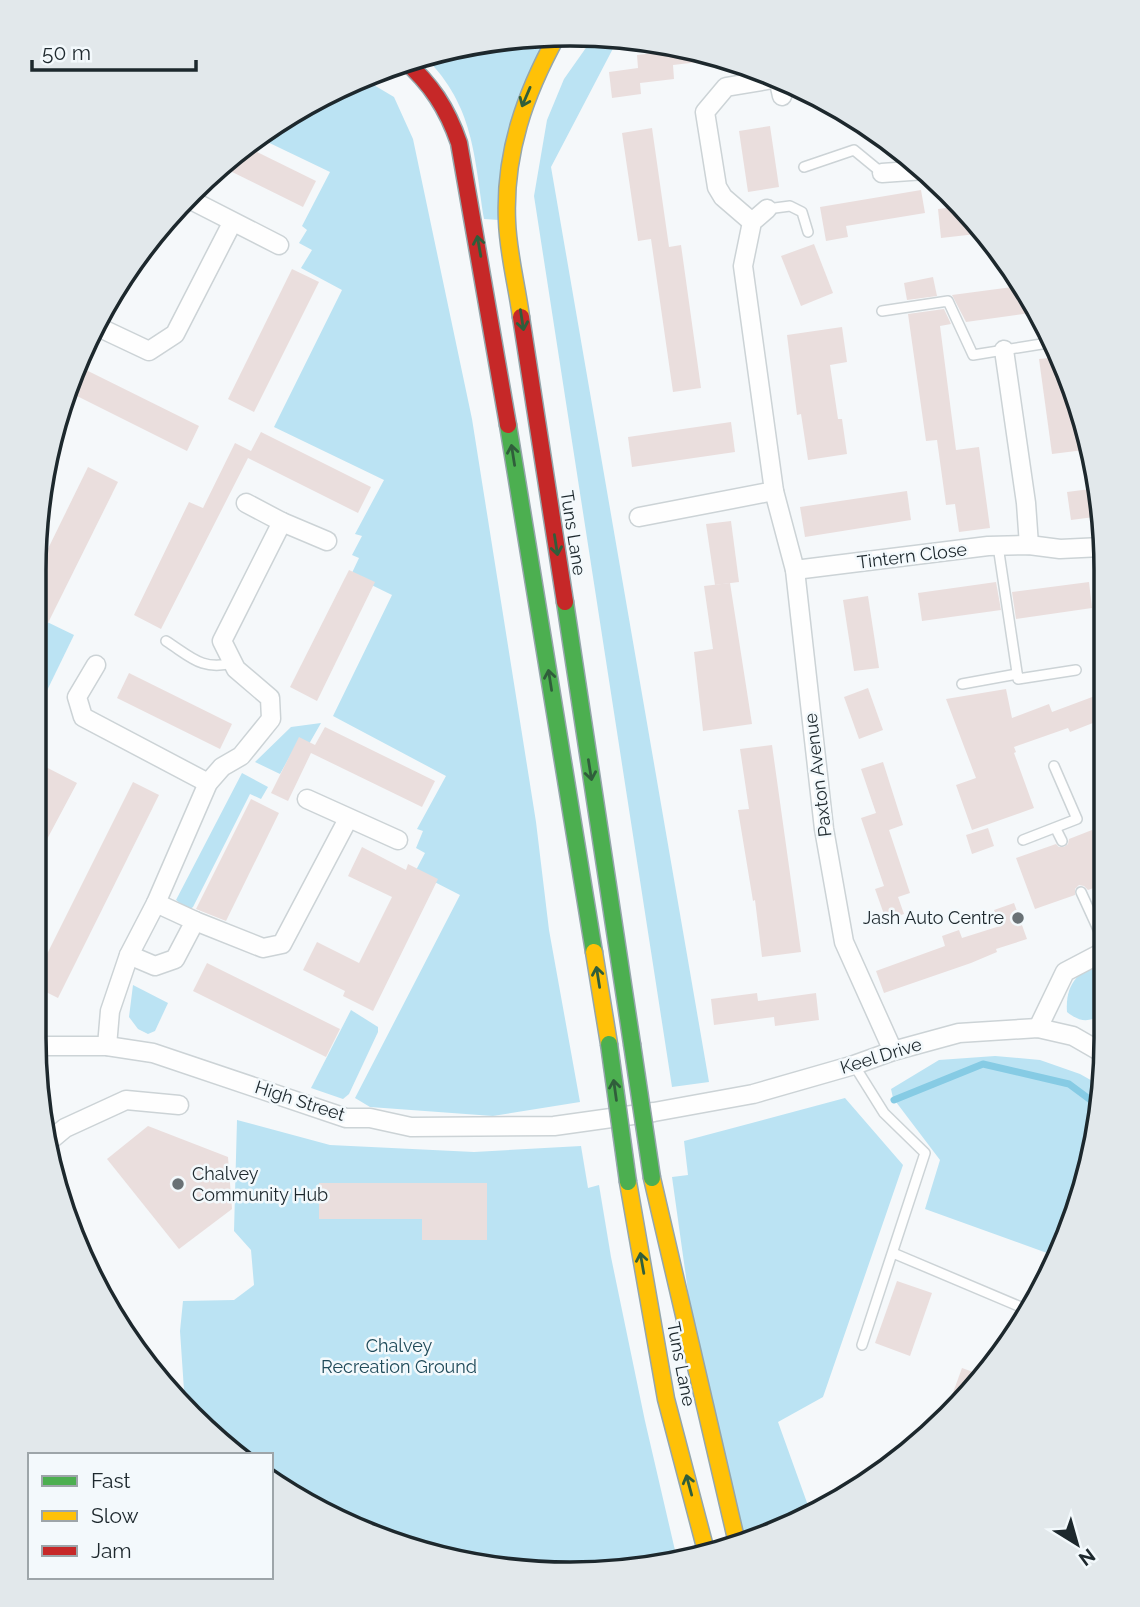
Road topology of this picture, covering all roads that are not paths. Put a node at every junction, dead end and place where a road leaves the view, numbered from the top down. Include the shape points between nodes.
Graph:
1 (551, 47) edge
2 (414, 69) edge
3 (761, 81) edge
4 (781, 90) edge
5 (782, 96) dead end
6 (804, 167) dead end
7 (910, 171) edge
8 (882, 173) joint
9 (196, 203) edge
10 (767, 209) joint
11 (752, 222) junction
12 (232, 223) junction
13 (808, 232) dead end
14 (279, 245) dead end
15 (882, 311) dead end
16 (104, 330) edge
17 (1043, 344) edge
18 (1004, 350) junction
19 (774, 491) junction
20 (246, 503) dead end
21 (639, 517) dead end
22 (282, 522) junction
23 (327, 541) dead end
24 (1029, 545) junction
25 (998, 546) junction
26 (1093, 547) edge
27 (794, 570) junction
28 (166, 641) dead end
29 (233, 663) junction
30 (96, 665) dead end
31 (1076, 670) dead end
32 (1017, 674) junction
33 (962, 684) dead end
34 (1054, 766) dead end
35 (208, 783) junction
36 (307, 799) dead end
37 (348, 819) junction
38 (1056, 829) junction
39 (398, 840) dead end
40 (1023, 840) dead end
41 (1062, 841) dead end
42 (1081, 892) dead end
43 (156, 903) junction
44 (1094, 920) edge
45 (195, 921) junction
46 (129, 956) junction
47 (1094, 956) edge
48 (1038, 1028) junction
49 (46, 1046) edge
50 (107, 1046) junction
51 (1094, 1048) edge
52 (893, 1051) junction
53 (854, 1065) junction
54 (179, 1105) dead end
55 (654, 1112) joint
56 (55, 1136) edge
57 (893, 1252) junction
58 (1018, 1309) edge
59 (862, 1345) dead end
60 (735, 1535) edge
61 (704, 1544) edge

1 -> 60 main road, Tuns Lane, bridge via 522,105 512,143 507,223 652,1178
61 -> 2 main road, Tuns Lane, bridge via 666,1399 628,1181 463,159 444,102
3 - 11 street via 726,88 705,112 717,187
4 - 5 street
6 - 8 lane via 854,150
7 - 8 street
9 - 12 street
10 - 11 street
10 - 13 lane via 790,206 802,212
11 - 19 street, Paxton Avenue via 743,266
12 - 14 street
12 - 16 street via 175,334 149,351
15 - 18 lane via 948,301 973,355
17 - 18 lane
18 - 24 street
19 - 21 street
19 - 27 street, Paxton Avenue
20 - 22 street
22 - 23 street
22 - 29 street via 222,641
24 - 25 street, Tintern Close
24 - 26 street, Tintern Close
25 - 27 street, Tintern Close
25 - 32 lane
27 - 52 street, Paxton Avenue via 824,829 844,942
28 - 29 lane via 205,665
29 - 35 street via 270,698 271,719 241,756 222,767
30 - 35 street via 78,697 83,717
31 - 32 lane via 1018,679
32 - 33 lane
34 - 38 lane via 1077,819
35 - 43 street
36 - 37 street
37 - 39 street
37 - 45 street via 282,944 263,948
38 - 40 lane
38 - 41 lane
42 - 44 lane
43 - 45 street
43 - 46 street
45 - 46 street via 175,958 155,966
46 - 50 street via 110,1010
47 - 48 street via 1065,972
48 - 51 street, Keel Drive via 1073,1036
48 - 52 street, Keel Drive via 959,1034
49 - 50 street, High Street
50 - 55 street, High Street via 153,1053 346,1118 411,1127 554,1126
52 - 53 street, Keel Drive
53 - 55 street, Keel Drive via 753,1094
53 - 57 lane via 884,1113 925,1153
54 - 56 street via 126,1100
57 - 58 lane
57 - 59 lane

